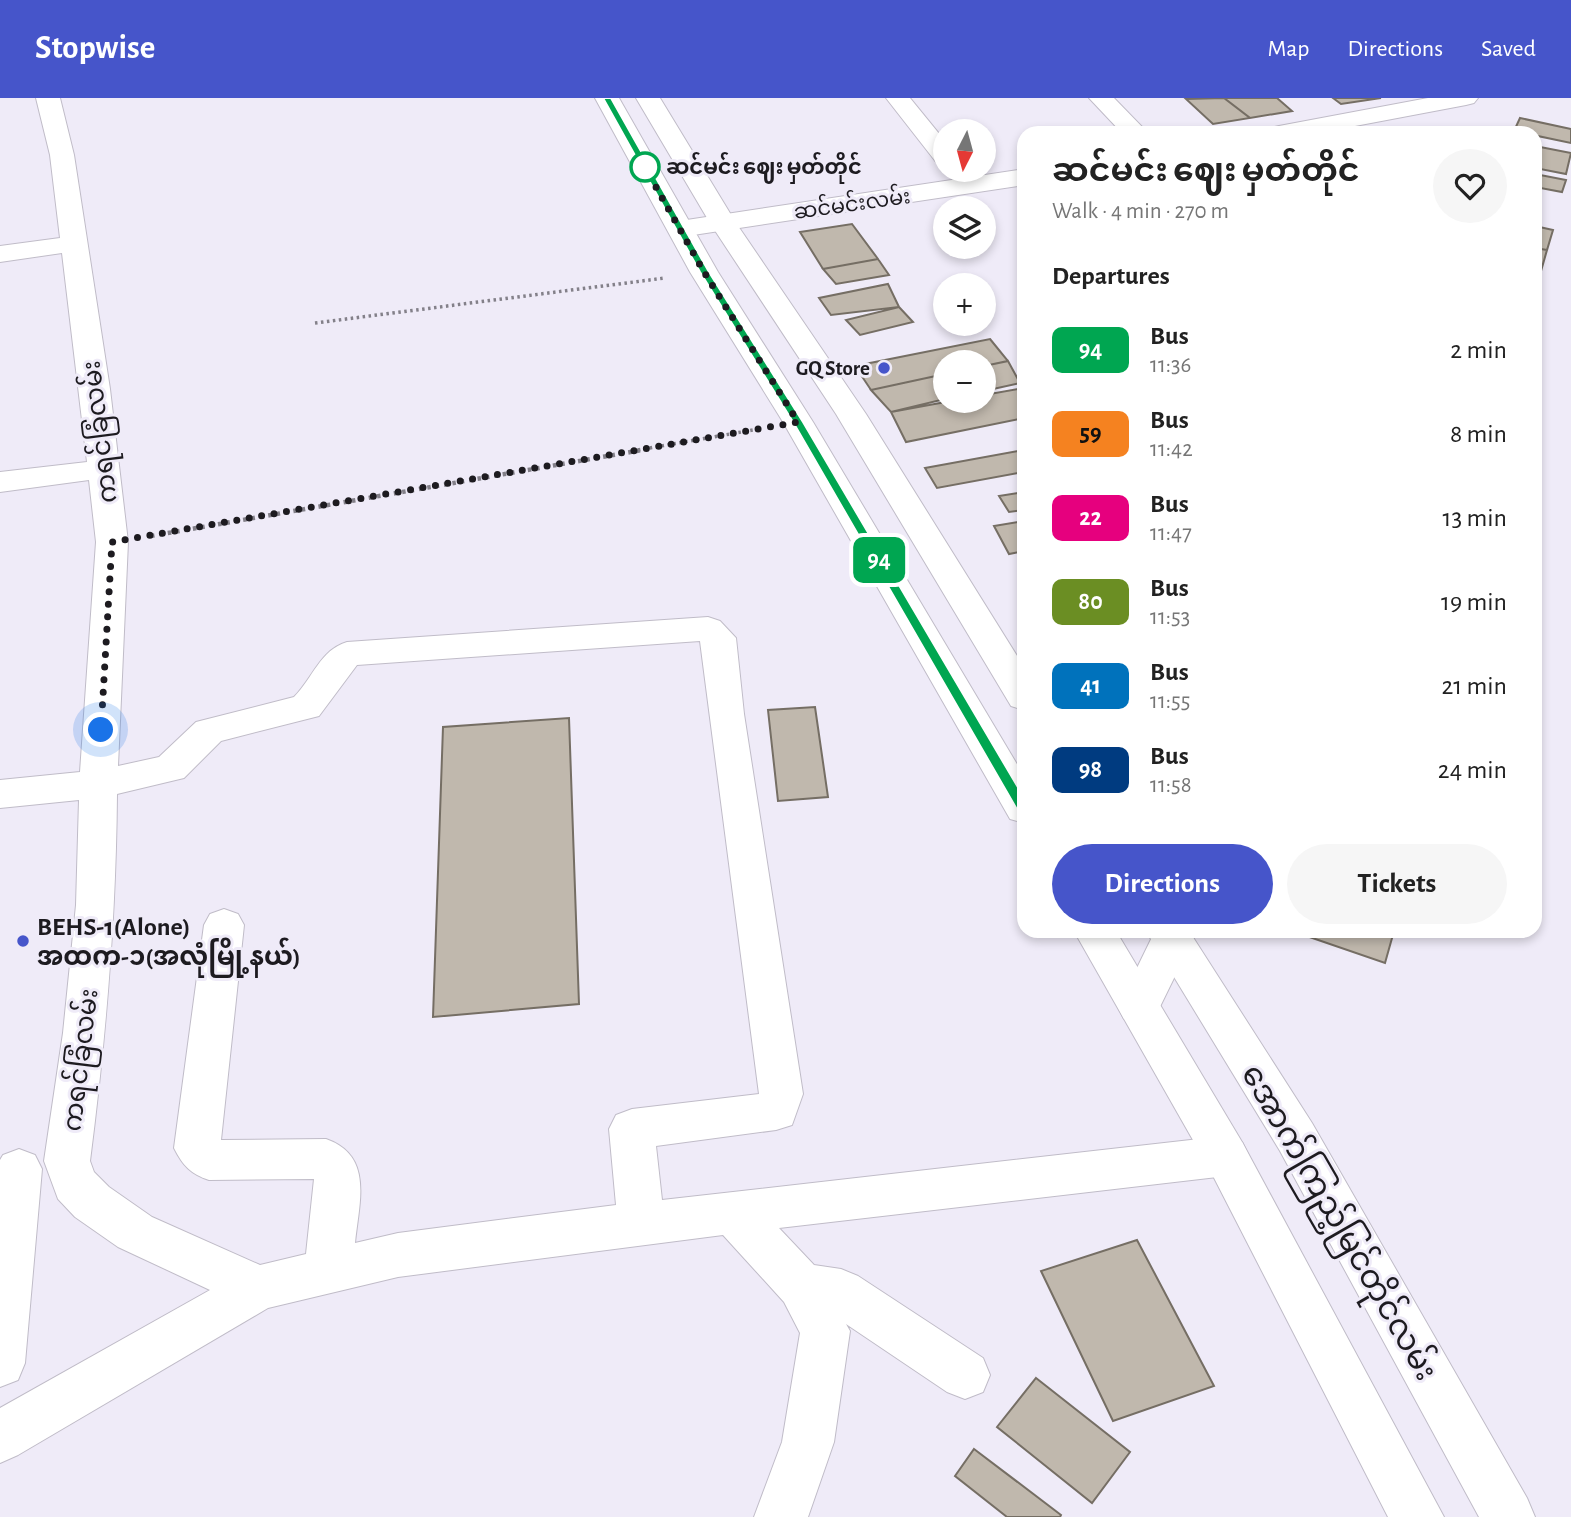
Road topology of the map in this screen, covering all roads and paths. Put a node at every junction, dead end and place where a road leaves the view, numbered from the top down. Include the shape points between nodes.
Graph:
1 (48, 98) edge
2 (607, 98) edge
3 (649, 98) edge
4 (898, 98) edge
5 (1101, 98) edge
6 (1464, 106) edge
7 (1305, 107) dead end
8 (1325, 125) junction
9 (1129, 126) edge
10 (1319, 126) edge
11 (933, 142) edge
12 (996, 177) edge
13 (1017, 177) edge
14 (941, 182) edge
15 (723, 223) junction
16 (680, 229) junction
17 (72, 244) junction
18 (1, 253) edge
19 (704, 272) junction
20 (315, 323) dead end
21 (850, 414) junction
22 (798, 422) junction
23 (104, 469) junction
24 (0, 482) edge
25 (112, 542) junction
26 (1017, 686) edge
27 (98, 784) junction
28 (0, 794) edge
29 (1017, 797) edge
30 (224, 925) dead end
31 (1099, 938) edge
32 (1169, 938) edge
33 (1173, 938) edge
34 (1139, 1007) junction
35 (1226, 1156) junction
36 (67, 1161) junction
37 (10, 1170) edge
38 (733, 1212) junction
39 (641, 1223) junction
40 (328, 1272) junction
41 (801, 1286) junction
42 (258, 1288) junction
43 (0, 1363) edge
44 (965, 1375) dead end
45 (0, 1437) edge
46 (781, 1517) edge
47 (1417, 1517) edge
48 (1508, 1517) edge

1 - 17 street, ကရင်ခြံလမ်း via 62,155
2 - 16 street
3 - 15 street
4 - 11 street
5 - 9 street
6 - 8 street
7 - 8 street
8 - 10 street
12 - 13 street, ဆင်မင်းလမ်း
14 - 15 street, ဆင်မင်းလမ်း
15 - 16 street, ဆင်မင်းလမ်း
15 - 21 street
16 - 19 street
17 - 18 street
17 - 23 street, ကရင်ခြံလမ်း
19 - 20 path
19 - 22 street
21 - 22 street
21 - 26 street
22 - 25 path
22 - 29 street
23 - 24 street
23 - 25 street, ကရင်ခြံလမ်း
25 - 27 street, ကရင်ခြံလမ်း
27 - 28 street
27 - 36 street, ကရင်ခြံလမ်း via 96,905
27 - 39 street via 171,768 209,731 306,707 347,654 708,629 719,638 781,1094 776,1111 632,1129
30 - 40 street via 197,1148 209,1160 326,1159 338,1175
31 - 34 street
32 - 34 street
33 - 48 street, အောက်ကြည့်မြင်တိုင်လမ်း via 1296,1137
34 - 35 street
35 - 38 street
35 - 47 street
36 - 37 street
36 - 42 street, ကရင်ခြံလမ်း via 74,1184 135,1232
37 - 43 street
38 - 39 street
38 - 41 street
39 - 40 street via 398,1255
40 - 42 street
41 - 44 street via 841,1292
41 - 46 street via 825,1331 808,1442
42 - 45 street

